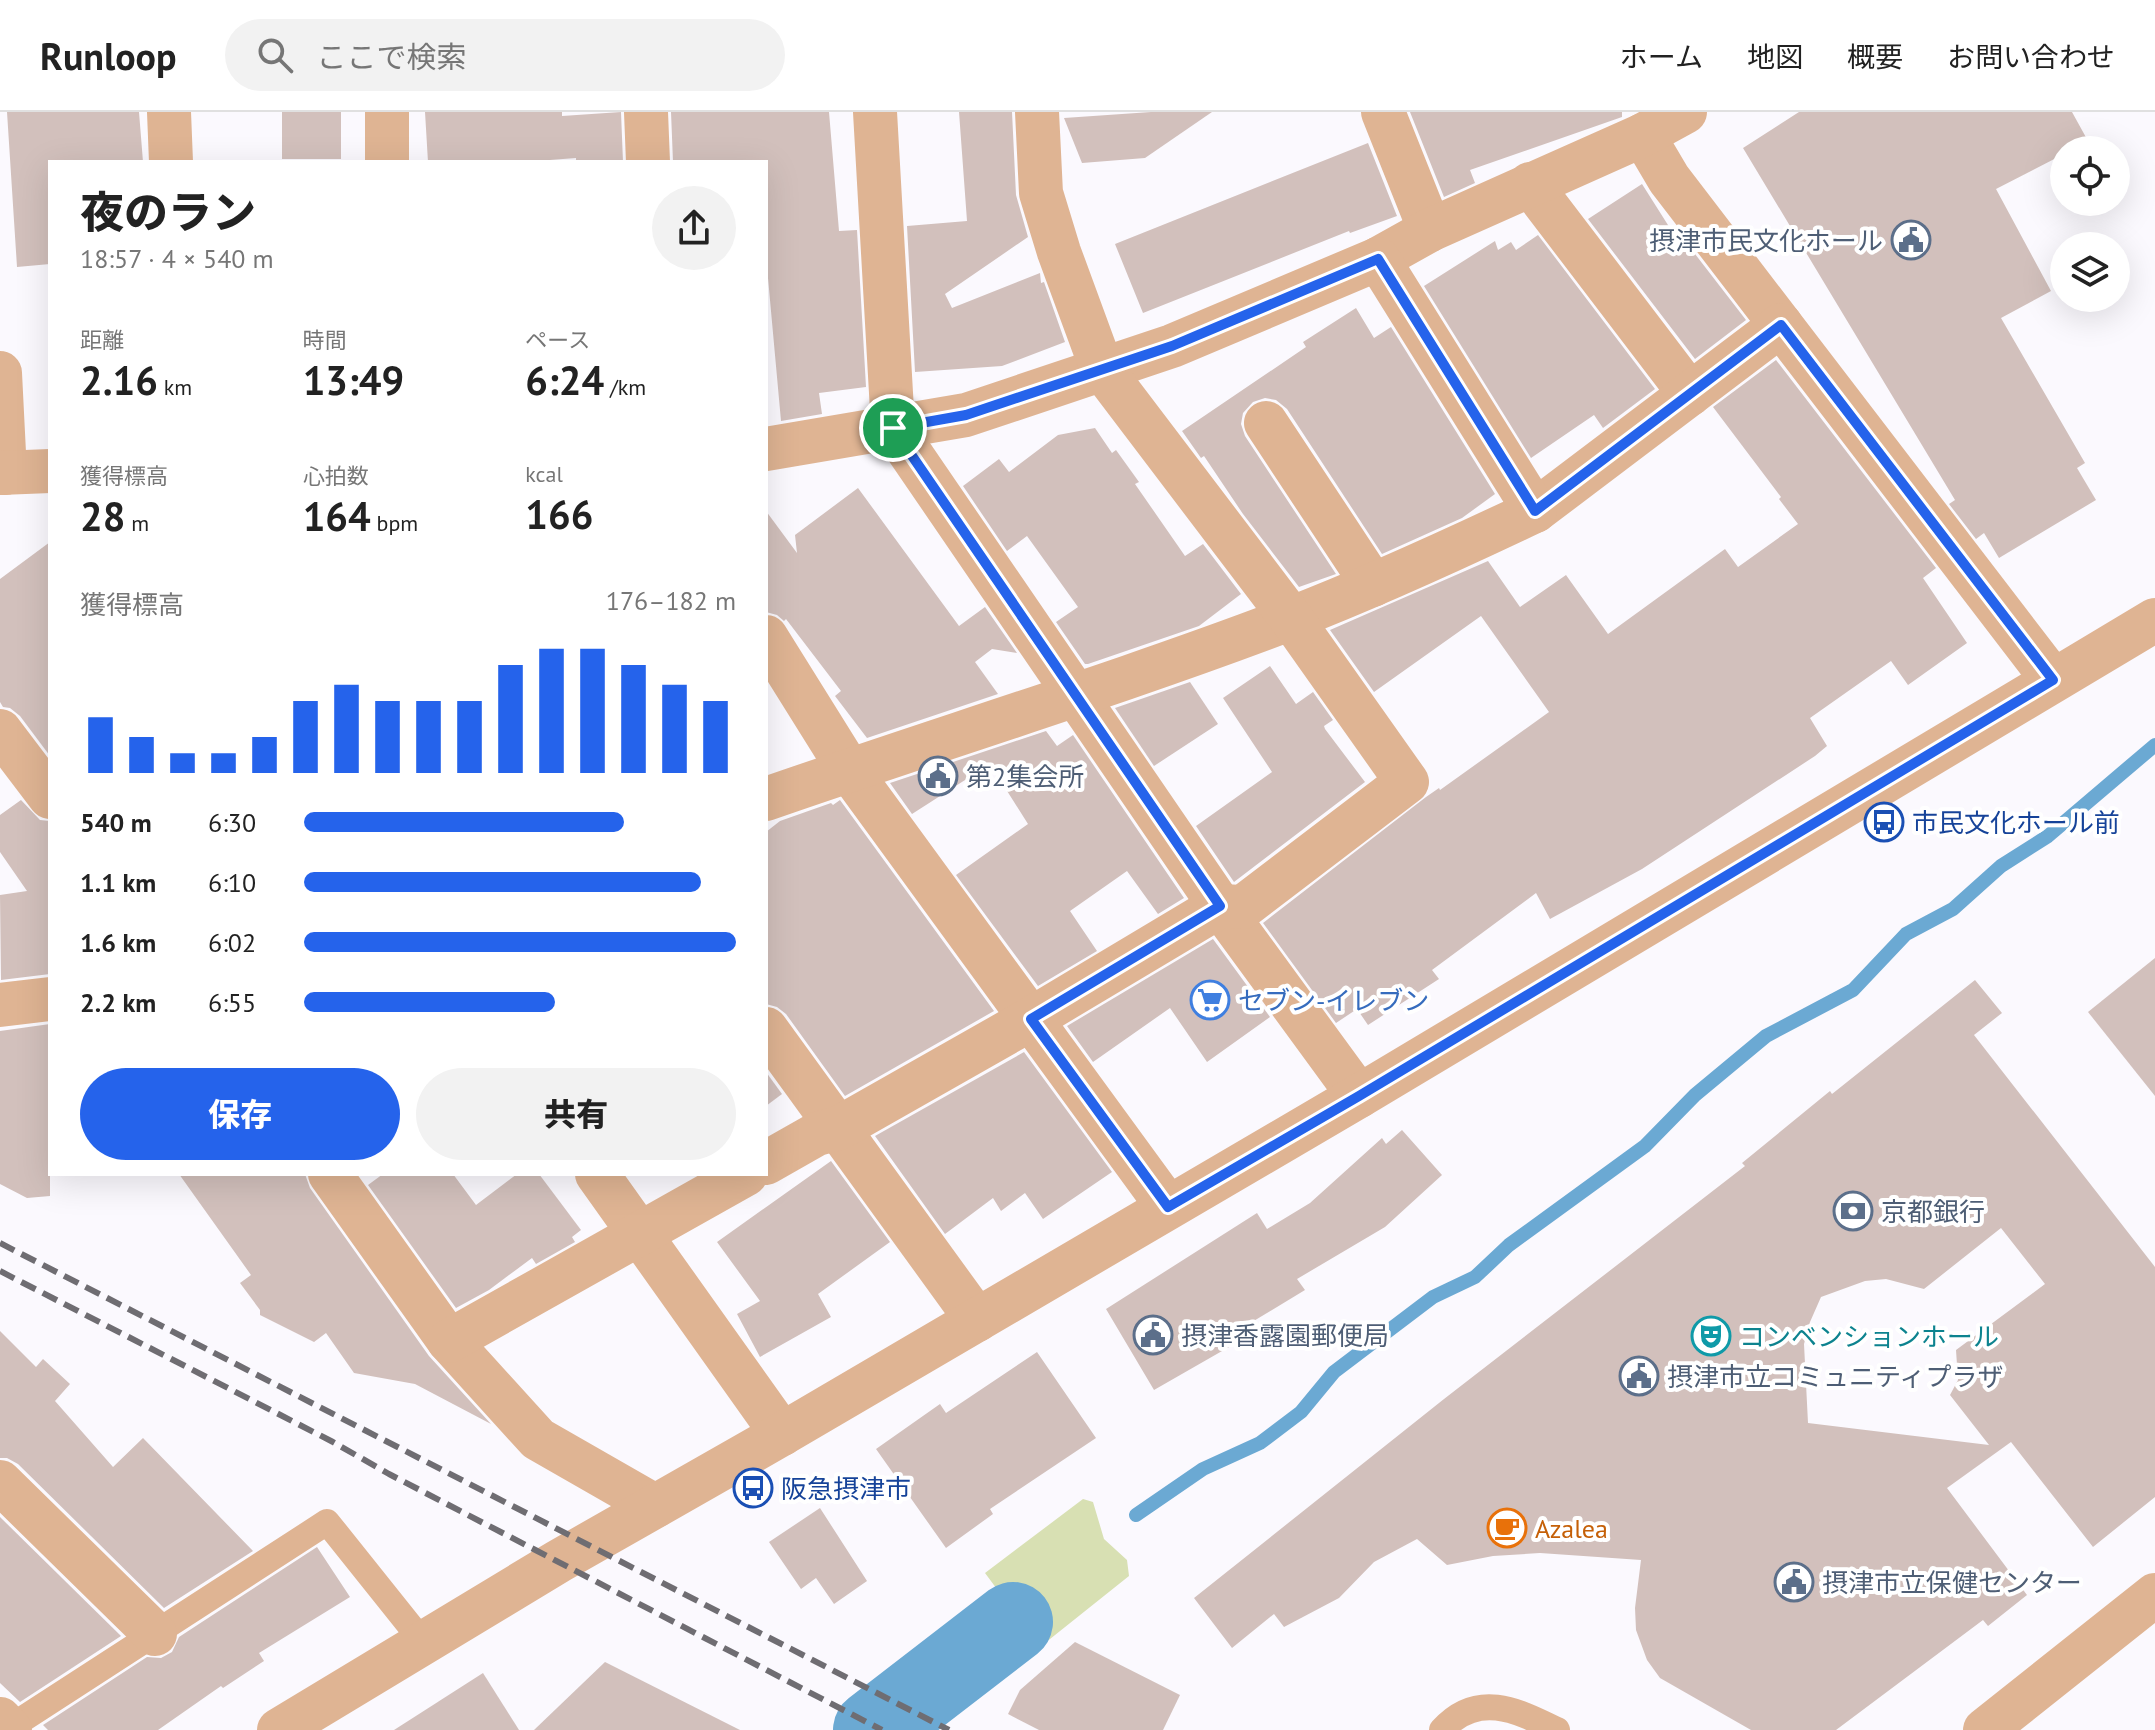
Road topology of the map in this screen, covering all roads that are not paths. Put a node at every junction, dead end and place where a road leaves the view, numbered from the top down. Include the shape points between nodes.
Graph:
1 (169, 112) edge
2 (387, 112) edge
3 (646, 112) edge
4 (875, 112) edge
5 (1037, 112) edge
6 (1383, 112) edge
7 (1685, 112) edge
8 (1643, 135) junction
9 (171, 160) edge
10 (387, 160) edge
11 (648, 160) edge
12 (1530, 184) junction
13 (1430, 230) junction
14 (1378, 259) junction
15 (1781, 325) junction
16 (1102, 369) junction
17 (0, 373) edge
18 (1690, 394) junction
19 (1266, 423) dead end
20 (893, 428) junction
21 (768, 449) edge
22 (48, 471) edge
23 (3, 473) edge
24 (1535, 511) junction
25 (1373, 585) junction
26 (1291, 618) junction
27 (2155, 620) edge
28 (768, 640) edge
29 (2053, 680) junction
30 (1076, 695) junction
31 (8, 756) edge
32 (849, 770) junction
33 (48, 795) edge
34 (768, 798) edge
35 (1220, 906) junction
36 (48, 999) edge
37 (0, 1005) edge
38 (1031, 1019) junction
39 (768, 1032) edge
40 (1359, 1096) junction
41 (839, 1128) junction
42 (768, 1162) edge
43 (331, 1176) edge
44 (598, 1176) edge
45 (742, 1176) edge
46 (1168, 1207) junction
47 (640, 1234) junction
48 (977, 1320) junction
49 (449, 1341) junction
50 (782, 1434) junction
51 (0, 1482) edge
52 (655, 1506) junction
53 (2155, 1595) edge
54 (155, 1634) junction
55 (423, 1642) junction
56 (6, 1726) edge
57 (279, 1730) edge
58 (1442, 1730) edge
59 (1557, 1730) edge
60 (1985, 1730) edge

1 - 9 street
2 - 10 street
3 - 11 street
4 - 20 street
5 - 16 street via 1041,193
6 - 13 street
7 - 8 street
8 - 12 street
8 - 15 street via 1669,179
12 - 13 street
12 - 18 street
13 - 14 street
14 - 16 street via 1172,346
14 - 24 street
15 - 18 street
15 - 29 street
16 - 20 street via 966,415
16 - 26 street
17 - 23 street
18 - 24 street
19 - 25 street
20 - 21 street
20 - 30 street
22 - 23 street
24 - 25 street
25 - 26 street
26 - 30 street
26 - 35 street via 1407,782 1243,907
27 - 29 street
28 - 32 street
29 - 40 street
30 - 32 street
30 - 35 street
31 - 33 street
32 - 34 street
32 - 38 street
35 - 38 street
35 - 40 street
36 - 37 street
38 - 41 street
38 - 46 street
39 - 41 street
40 - 46 street
41 - 42 street via 817,1134
41 - 48 street
43 - 49 street
44 - 47 street
45 - 47 street
46 - 48 street
47 - 49 street
47 - 50 street
48 - 50 street
49 - 52 street via 538,1439
50 - 52 street
51 - 54 street
52 - 55 street
53 - 60 street
54 - 55 lane via 327,1522
54 - 56 lane
55 - 57 street
58 - 59 lane via 1462,1714 1498,1707 1515,1709

